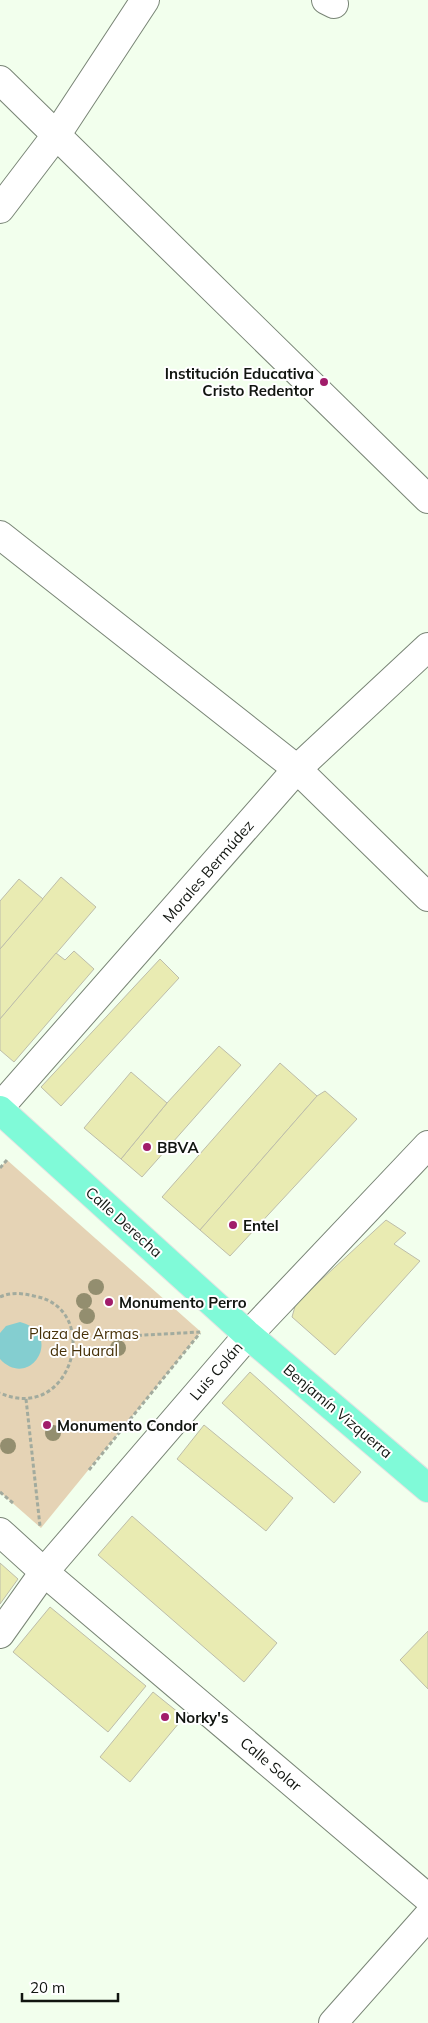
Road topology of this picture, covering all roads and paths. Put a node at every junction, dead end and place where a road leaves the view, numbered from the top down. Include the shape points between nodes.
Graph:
1 (145, 0) edge
2 (0, 80) edge
3 (57, 134) junction
4 (0, 209) edge
5 (428, 499) edge
6 (0, 535) edge
7 (428, 647) edge
8 (297, 769) junction
9 (428, 897) edge
10 (0, 1108) edge
11 (428, 1145) edge
12 (14, 1166) dead end
13 (0, 1168) edge
14 (0, 1297) edge
15 (194, 1325) dead end
16 (201, 1332) junction
17 (248, 1334) junction
18 (73, 1339) junction
19 (0, 1393) edge
20 (26, 1399) junction
21 (84, 1476) dead end
22 (428, 1488) edge
23 (47, 1521) dead end
24 (0, 1532) edge
25 (44, 1572) junction
26 (0, 1634) edge
27 (428, 1898) edge
28 (428, 1916) edge
29 (333, 2023) edge

1 - 3 street
2 - 3 street
3 - 4 street
3 - 5 street
6 - 8 street
7 - 8 street, Morales Bermúdez
8 - 9 street
8 - 10 street, Morales Bermúdez
10 - 17 main road, Calle Derecha
11 - 17 street, Luis Colán
12 - 13 path via 8,1160
14 - 18 path via 10,1293 45,1298 59,1308 69,1323
15 - 16 path
16 - 18 path
16 - 21 path
17 - 22 main road, Benjamín Vizquerra
17 - 25 street, Luis Colán
18 - 20 path via 73,1356 57,1386
19 - 20 path
20 - 23 path via 41,1528
24 - 25 street, Calle Solar
25 - 26 street, Luis Colán
25 - 27 street, Calle Solar
28 - 29 street

